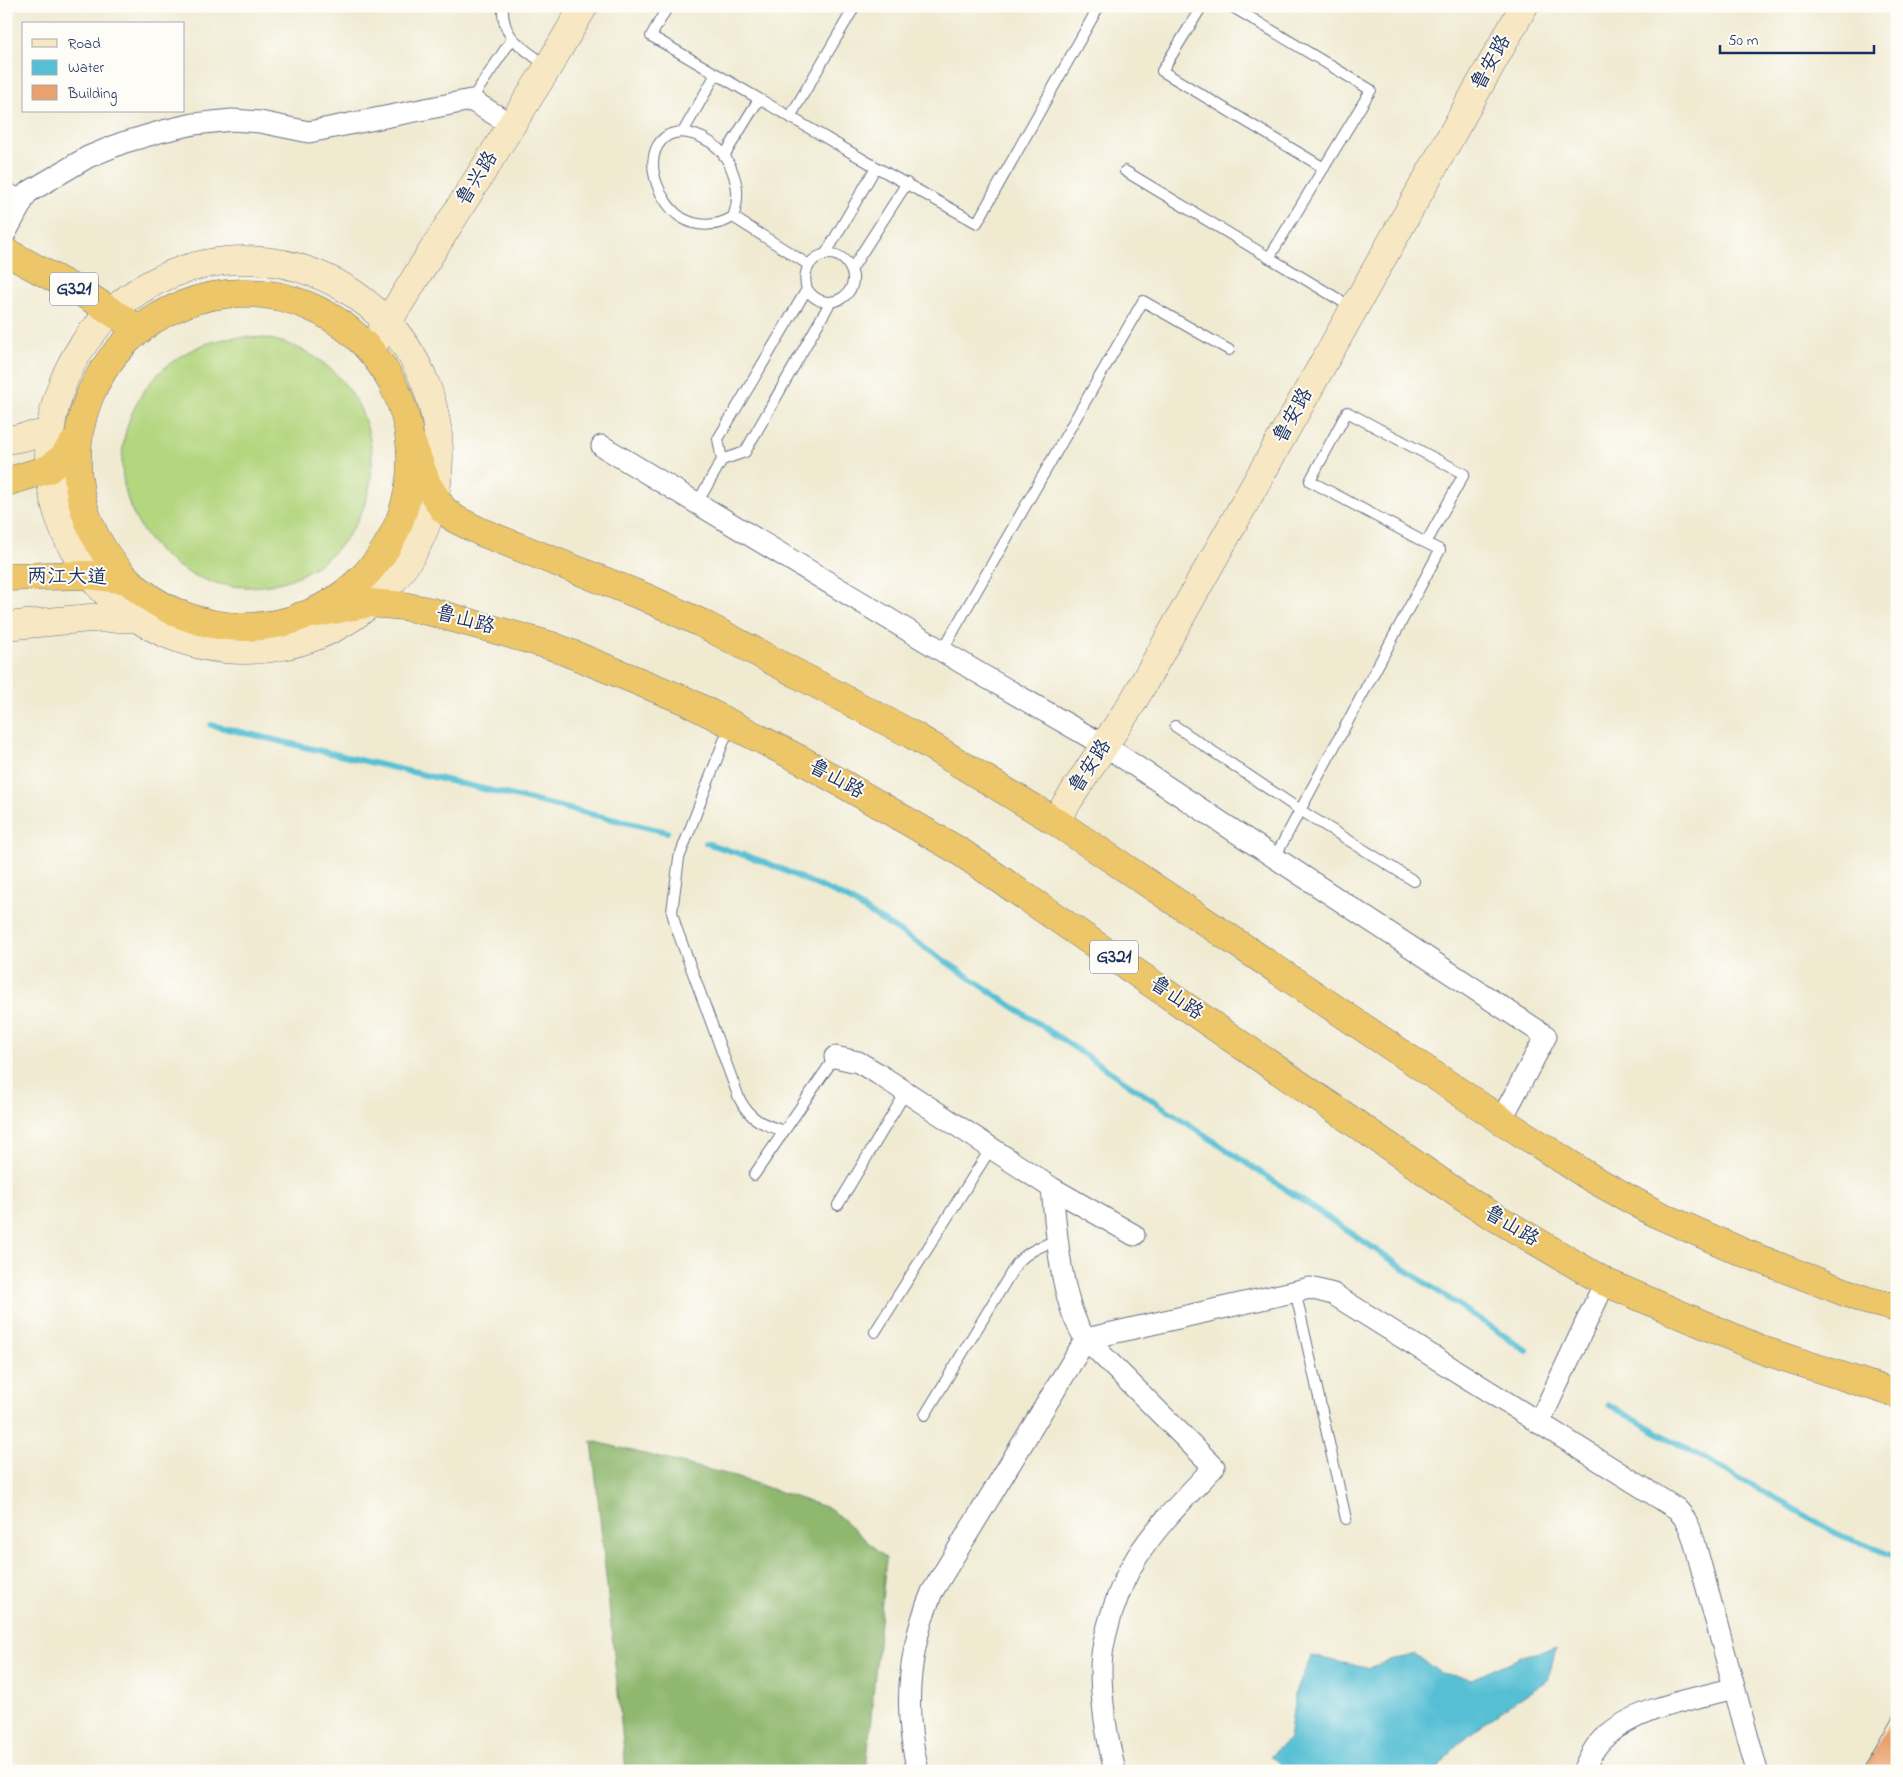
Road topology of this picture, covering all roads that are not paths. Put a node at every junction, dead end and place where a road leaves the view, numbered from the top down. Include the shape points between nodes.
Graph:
1 (503, 6) edge
2 (584, 6) edge
3 (668, 6) edge
4 (855, 6) edge
5 (1099, 6) edge
6 (1202, 6) edge
7 (1231, 6) edge
8 (1524, 6) edge
9 (512, 39) junction
10 (548, 67) junction
11 (716, 74) junction
12 (759, 99) junction
13 (471, 100) junction
14 (790, 117) junction
15 (512, 125) junction
16 (684, 132) junction
17 (724, 156) junction
18 (876, 167) junction
19 (1324, 168) junction
20 (1125, 171) dead end
21 (907, 183) junction
22 (14, 198) edge
23 (733, 217) junction
24 (6, 232) edge
25 (6, 252) edge
26 (825, 255) junction
27 (1269, 258) junction
28 (809, 265) junction
29 (851, 270) junction
30 (807, 289) junction
31 (830, 303) junction
32 (1354, 309) junction
33 (111, 312) junction
34 (388, 322) junction
35 (140, 330) junction
36 (370, 350) junction
37 (1229, 350) dead end
38 (49, 433) junction
39 (79, 436) junction
40 (6, 440) edge
41 (411, 441) junction
42 (602, 446) dead end
43 (722, 460) junction
44 (49, 468) junction
45 (6, 482) edge
46 (435, 498) junction
47 (697, 503) junction
48 (1426, 543) junction
49 (90, 574) junction
50 (6, 577) edge
51 (128, 580) junction
52 (370, 603) junction
53 (301, 616) junction
54 (137, 618) junction
55 (6, 626) edge
56 (942, 651) junction
57 (730, 724) junction
58 (1175, 726) dead end
59 (1105, 746) junction
60 (1300, 810) junction
61 (1055, 821) junction
62 (1275, 857) junction
63 (1414, 881) dead end
64 (835, 1057) joint
65 (906, 1092) junction
66 (1501, 1120) junction
67 (784, 1131) junction
68 (990, 1148) junction
69 (754, 1175) dead end
70 (1052, 1188) junction
71 (838, 1205) dead end
72 (1134, 1235) dead end
73 (1058, 1240) junction
74 (1606, 1282) junction
75 (1295, 1290) junction
76 (1897, 1308) edge
77 (875, 1332) dead end
78 (1086, 1339) junction
79 (1897, 1394) edge
80 (925, 1416) dead end
81 (1539, 1423) junction
82 (1346, 1519) dead end
83 (1734, 1688) junction
84 (918, 1771) edge
85 (1115, 1771) edge
86 (1583, 1771) edge
87 (1756, 1771) edge

1 - 9 lane via 504,25
2 - 10 street, 鲁兴路
3 - 11 lane via 651,36
4 - 14 lane
5 - 21 lane via 977,223
6 - 19 lane via 1162,71
7 - 19 lane via 1371,90
8 - 32 street, 鲁安路
9 - 10 lane
9 - 13 lane
10 - 15 street, 鲁兴路
11 - 12 lane
11 - 16 lane
12 - 14 lane
12 - 17 lane
13 - 15 street
13 - 22 street via 309,132 232,120 194,124 163,131 88,157
14 - 18 lane
15 - 34 street, 鲁兴路
16 - 17 lane via 704,139
16 - 23 lane via 666,137 654,155 654,174 664,197 676,214 700,224 725,222
17 - 23 lane via 737,188
18 - 21 lane
18 - 26 lane
19 - 27 lane
20 - 27 lane
21 - 29 lane
22 - 24 street
23 - 28 lane
25 - 33 highway, G321
26 - 28 lane
26 - 29 lane via 838,256
27 - 32 lane
28 - 30 lane via 804,277
29 - 31 lane via 851,289
30 - 31 lane via 816,300
30 - 43 lane via 718,439
31 - 43 lane via 745,452
32 - 59 street, 鲁安路
33 - 34 street via 144,288 180,270 220,261 254,260 288,265 326,277 361,298
33 - 35 highway, G321
33 - 38 street via 87,339 68,370
34 - 36 street, 鲁兴路
34 - 46 street via 416,360 432,398 440,454
35 - 36 highway via 167,312 196,300 228,294 259,294 291,299 320,311 347,328
35 - 39 highway via 117,352 99,377 86,406
36 - 41 highway via 398,392
37 - 56 lane via 1143,301
38 - 40 street
38 - 44 street
39 - 44 highway via 64,456
39 - 51 highway via 77,465 84,507 101,546
41 - 46 highway
41 - 53 highway via 412,469 408,496 400,523 387,547 350,589
42 - 47 street
43 - 47 lane
44 - 45 highway
44 - 49 street via 61,524 78,559
46 - 52 street via 424,532 407,564
46 - 61 highway via 455,519 482,532 648,598 701,623 911,734
47 - 56 street
48 - 48 lane via 1310,481 1347,412 1464,474
48 - 60 lane via 1440,550
49 - 50 highway, 两江大道
49 - 51 highway, 两江大道
49 - 54 street via 110,597
51 - 53 highway via 162,605 208,623 252,626
52 - 53 highway, 鲁山路 / G321
52 - 54 street via 320,635 261,649 202,645 173,636
52 - 57 highway, 鲁山路 / G321 via 432,612 552,646 668,693
54 - 55 street via 90,618
56 - 59 street
57 - 67 lane via 680,858 672,912 745,1110 760,1122
57 - 74 highway, 鲁山路 / G321 via 805,762 959,851 1473,1204
58 - 60 lane
59 - 61 street, 鲁安路
59 - 62 street
60 - 62 lane
60 - 63 lane
61 - 66 highway
62 - 66 street via 1546,1036
64 - 65 street via 858,1062
64 - 67 lane
65 - 68 street
65 - 71 lane
66 - 76 highway via 1593,1179 1657,1214 1751,1256 1865,1300
67 - 69 lane
68 - 70 street
68 - 77 lane
70 - 72 street
70 - 73 street
73 - 78 street via 1072,1313
73 - 80 lane via 1037,1247 1017,1263
74 - 79 highway, 鲁山路 / G321 via 1764,1351
74 - 81 street
75 - 78 street
75 - 81 street via 1310,1288 1333,1294
75 - 82 lane
78 - 84 street via 932,1592 924,1612 911,1665 909,1694 912,1742
78 - 85 street via 1214,1467 1138,1556 1127,1574 1106,1632 1100,1667
81 - 83 street via 1684,1516 1694,1540
83 - 86 street via 1666,1706 1629,1720 1596,1746
83 - 87 street

